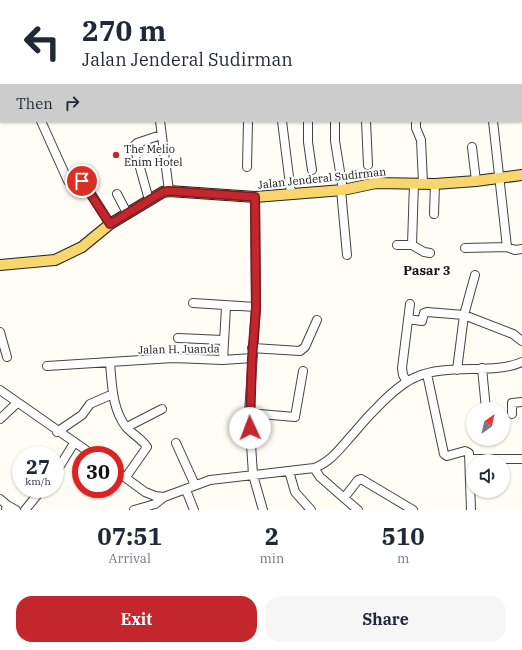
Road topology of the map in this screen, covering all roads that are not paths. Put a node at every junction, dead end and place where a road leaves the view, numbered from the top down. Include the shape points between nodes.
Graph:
1 (41, 122) edge
2 (160, 122) edge
3 (248, 122) edge
4 (282, 122) edge
5 (308, 122) edge
6 (335, 122) edge
7 (366, 122) edge
8 (416, 122) edge
9 (493, 122) edge
10 (161, 135) junction
11 (472, 147) dead end
12 (368, 165) dead end
13 (247, 167) dead end
14 (312, 170) dead end
15 (522, 175) edge
16 (500, 178) junction
17 (476, 181) junction
18 (419, 183) junction
19 (435, 184) junction
20 (342, 190) junction
21 (169, 191) junction
22 (291, 193) junction
23 (117, 194) dead end
24 (255, 197) junction
25 (149, 200) junction
26 (126, 213) junction
27 (434, 214) dead end
28 (110, 224) junction
29 (397, 245) dead end
30 (412, 245) junction
31 (507, 247) junction
32 (465, 248) dead end
33 (522, 249) edge
34 (430, 253) dead end
35 (347, 255) dead end
36 (0, 265) edge
37 (475, 275) dead end
38 (193, 303) dead end
39 (410, 304) dead end
40 (226, 307) junction
41 (256, 308) junction
42 (464, 315) junction
43 (408, 319) junction
44 (317, 320) dead end
45 (0, 332) edge
46 (178, 338) dead end
47 (224, 340) junction
48 (522, 342) edge
49 (252, 348) junction
50 (7, 357) dead end
51 (252, 358) junction
52 (223, 360) junction
53 (110, 363) junction
54 (522, 364) edge
55 (47, 366) dead end
56 (482, 368) junction
57 (457, 370) junction
58 (303, 371) dead end
59 (427, 374) junction
60 (406, 382) junction
61 (0, 390) edge
62 (113, 394) junction
63 (485, 402) edge
64 (522, 402) edge
65 (17, 403) junction
66 (162, 409) dead end
67 (249, 413) junction
68 (512, 414) dead end
69 (0, 419) edge
70 (127, 427) junction
71 (57, 432) junction
72 (74, 443) junction
73 (176, 443) dead end
74 (79, 446) edge
75 (469, 454) edge
76 (64, 459) edge
77 (510, 459) edge
78 (522, 459) edge
79 (314, 468) junction
80 (289, 471) junction
81 (254, 475) junction
82 (126, 477) joint
83 (195, 486) junction
84 (186, 490) junction
85 (164, 497) junction
86 (35, 498) edge
87 (344, 498) junction
88 (471, 498) edge
89 (0, 499) edge
90 (7, 507) edge
91 (16, 510) edge
92 (25, 510) edge
93 (134, 510) edge
94 (194, 510) edge
95 (263, 510) edge
96 (311, 510) edge
97 (358, 510) edge
98 (413, 510) edge
99 (471, 510) edge

1 - 28 street via 68,181 71,183 79,180 85,183
2 - 10 street
3 - 13 street
4 - 22 street
5 - 14 street
6 - 20 street via 335,142
7 - 12 street
8 - 18 street via 421,140
9 - 16 street
10 - 21 street
10 - 25 street via 134,146
11 - 17 street
15 - 16 main road, Jalan Jenderal Sudirman
16 - 17 main road, Jalan Jenderal Sudirman
16 - 31 street
17 - 19 main road, Jalan Jenderal Sudirman
18 - 19 main road, Jalan Jenderal Sudirman
18 - 20 main road, Jalan Jenderal Sudirman via 376,183
18 - 30 street
19 - 27 street
20 - 22 main road, Jalan Jenderal Sudirman
20 - 35 street
21 - 24 main road, Jalan Jenderal Sudirman
21 - 25 main road, Jalan Jenderal Sudirman
22 - 24 main road, Jalan Jenderal Sudirman
23 - 26 street
24 - 41 street
25 - 26 main road, Jalan Jenderal Sudirman
26 - 28 main road, Jalan Jenderal Sudirman
28 - 36 main road, Jalan Jenderal Sudirman via 82,247 55,260
29 - 30 street
30 - 34 street
31 - 32 street
31 - 33 street
37 - 42 street
38 - 40 street
39 - 43 street
40 - 41 street
40 - 47 street
41 - 49 street
42 - 43 street via 427,312 424,313 422,321
42 - 48 street via 513,334
42 - 57 street
43 - 60 street via 402,368
44 - 49 street via 305,347 300,351
45 - 50 street
46 - 47 street
47 - 52 street
49 - 51 street
51 - 52 street, Jalan H. Juanda
51 - 67 street
52 - 53 street, Jalan H. Juanda via 173,358
53 - 55 street, Jalan H. Juanda
53 - 62 street
54 - 56 street
56 - 57 street
56 - 63 street
57 - 59 street
58 - 67 street via 295,417
59 - 60 street
59 - 75 street via 444,454 446,456 467,451
60 - 79 street via 360,425 332,457
61 - 65 street
62 - 70 street
62 - 71 street via 90,404 81,416
64 - 68 street via 512,403
65 - 69 street
65 - 71 street
66 - 70 street
67 - 81 street
70 - 82 street via 147,447
71 - 72 street
72 - 74 street
72 - 76 street
73 - 83 street
77 - 78 street
79 - 80 street
79 - 87 street via 320,477
80 - 81 street
80 - 96 street via 295,492
81 - 83 street via 210,480
81 - 95 street
82 - 85 street via 145,492
83 - 84 street
84 - 85 street
84 - 94 street
85 - 93 street via 154,504
86 - 92 street
87 - 97 street
87 - 98 street via 361,479
88 - 99 street
89 - 90 street
90 - 91 street

